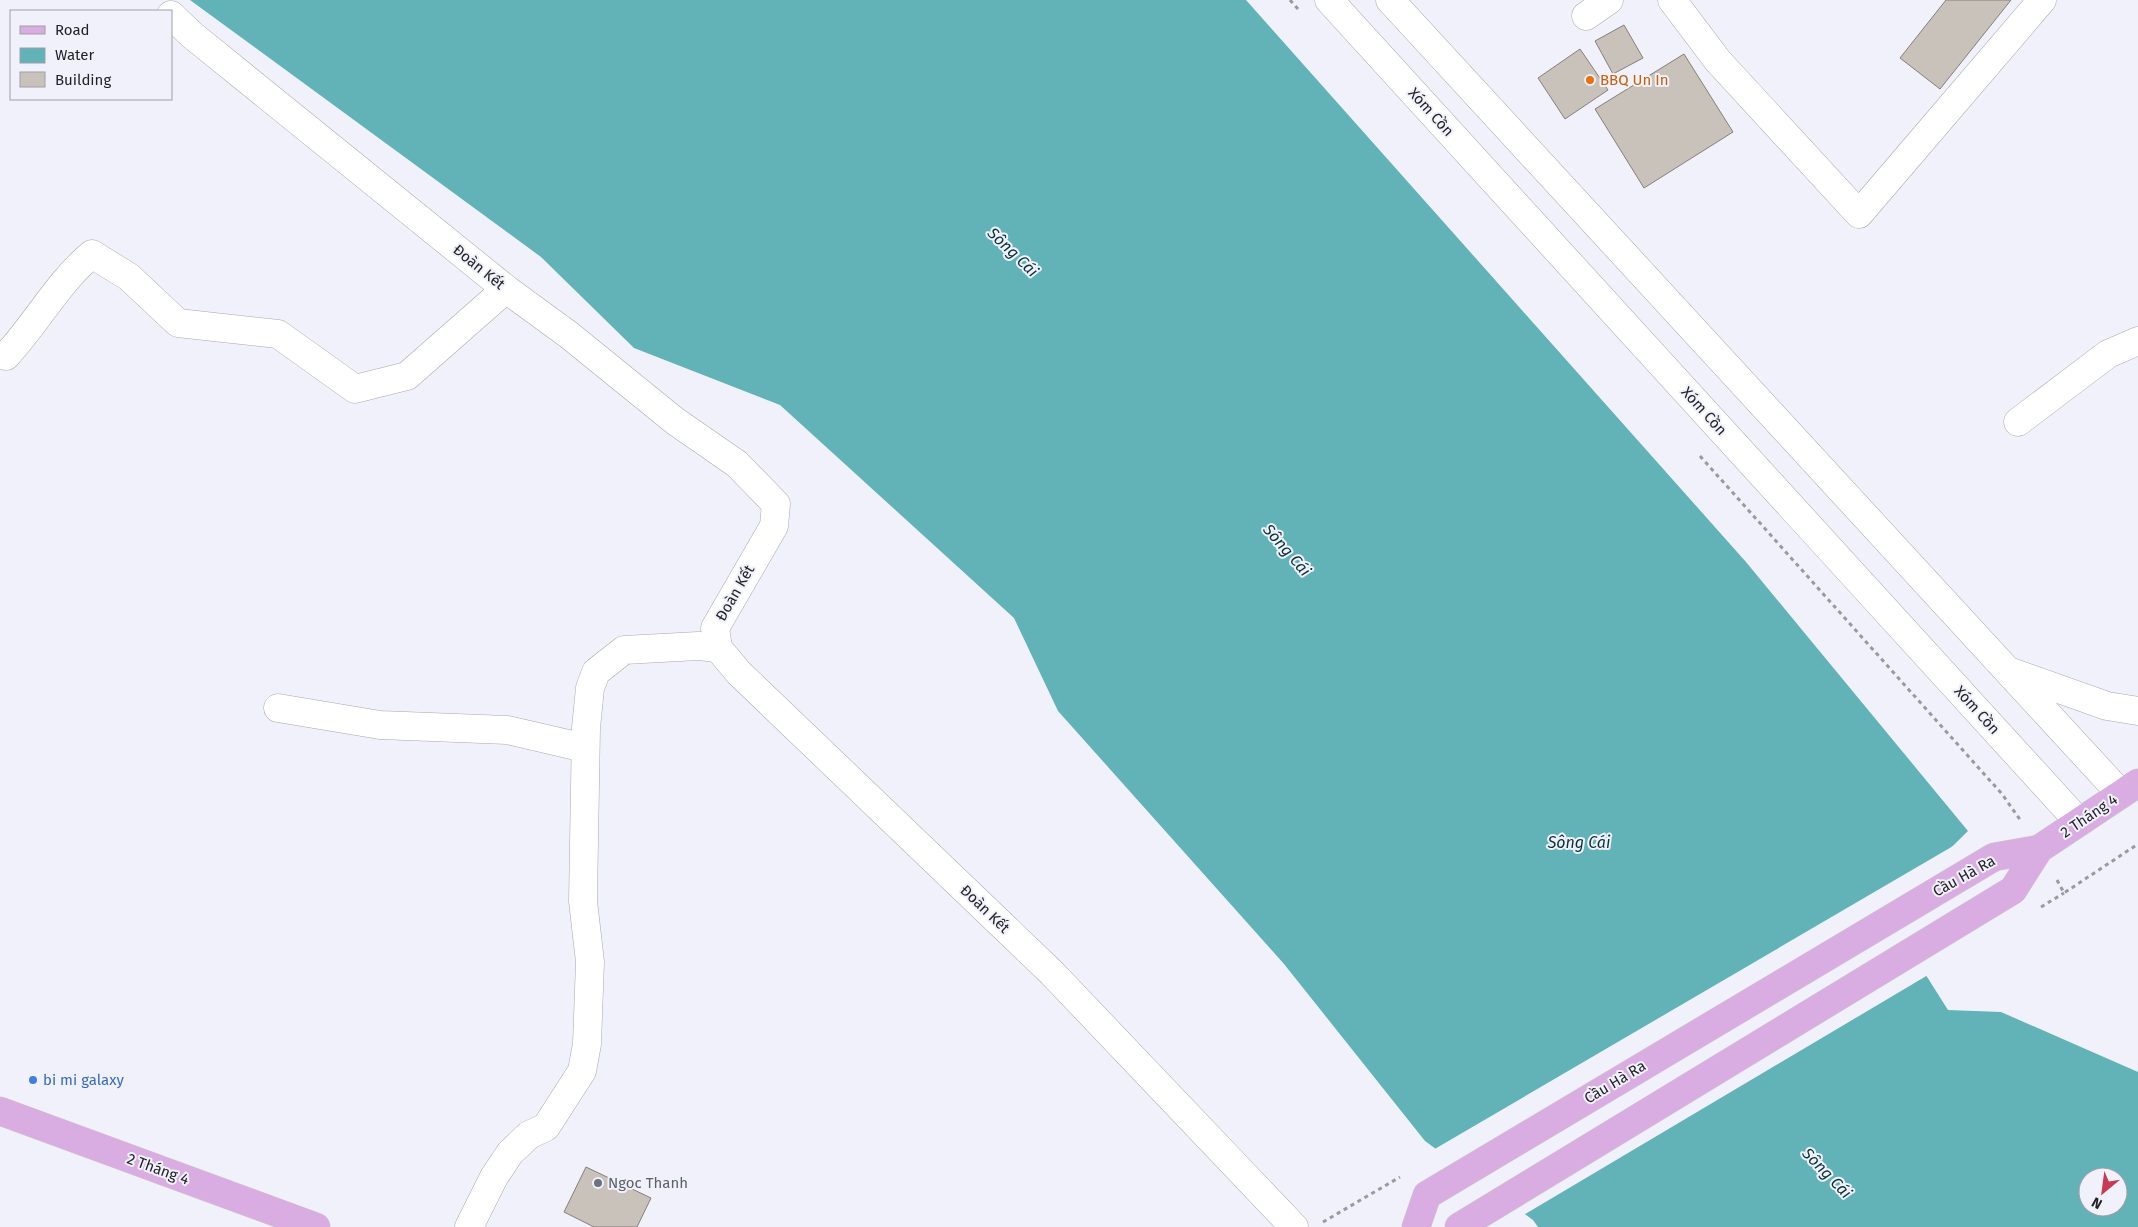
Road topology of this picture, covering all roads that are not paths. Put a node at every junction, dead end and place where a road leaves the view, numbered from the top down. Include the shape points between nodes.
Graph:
1 (156, 0) edge
2 (1329, 0) edge
3 (1390, 0) edge
4 (1609, 0) edge
5 (1672, 0) edge
6 (2042, 0) edge
7 (166, 10) edge
8 (172, 16) edge
9 (1586, 16) dead end
10 (506, 289) junction
11 (2138, 341) edge
12 (0, 355) edge
13 (2018, 422) dead end
14 (718, 648) junction
15 (2005, 670) junction
16 (278, 708) dead end
17 (2138, 711) edge
18 (585, 748) junction
19 (2130, 789) edge
20 (2079, 822) junction
21 (2039, 849) junction
22 (0, 1110) edge
23 (316, 1227) edge
24 (469, 1227) edge
25 (1294, 1227) edge
26 (1416, 1227) edge
27 (1459, 1227) edge

1 - 7 street
2 - 20 street, Xóm Cồn
3 - 15 street
4 - 9 street
5 - 6 street via 1718,61 1859,214
8 - 10 street, Đoàn Kết
10 - 12 street via 407,376 355,389 278,334 178,323 129,277 92,254 79,265 19,342 6,356
10 - 14 street, Đoàn Kết via 569,335 675,421 737,464 776,504 774,526 715,628
11 - 13 street via 2108,354
14 - 18 street via 624,650 596,672 590,688
14 - 25 street, Đoàn Kết via 739,673 1052,973
15 - 17 street via 2106,706
15 - 19 street
16 - 18 street via 380,725 507,730
18 - 24 street via 583,901 590,962 587,1044 582,1071 546,1127 529,1135 510,1153
19 - 20 main road, 2 Tháng 4
20 - 21 main road, 2 Tháng 4
21 - 26 main road, Cầu Hà Ra via 1994,857 1426,1195
21 - 27 main road via 2013,890
22 - 23 main road, 2 Tháng 4

